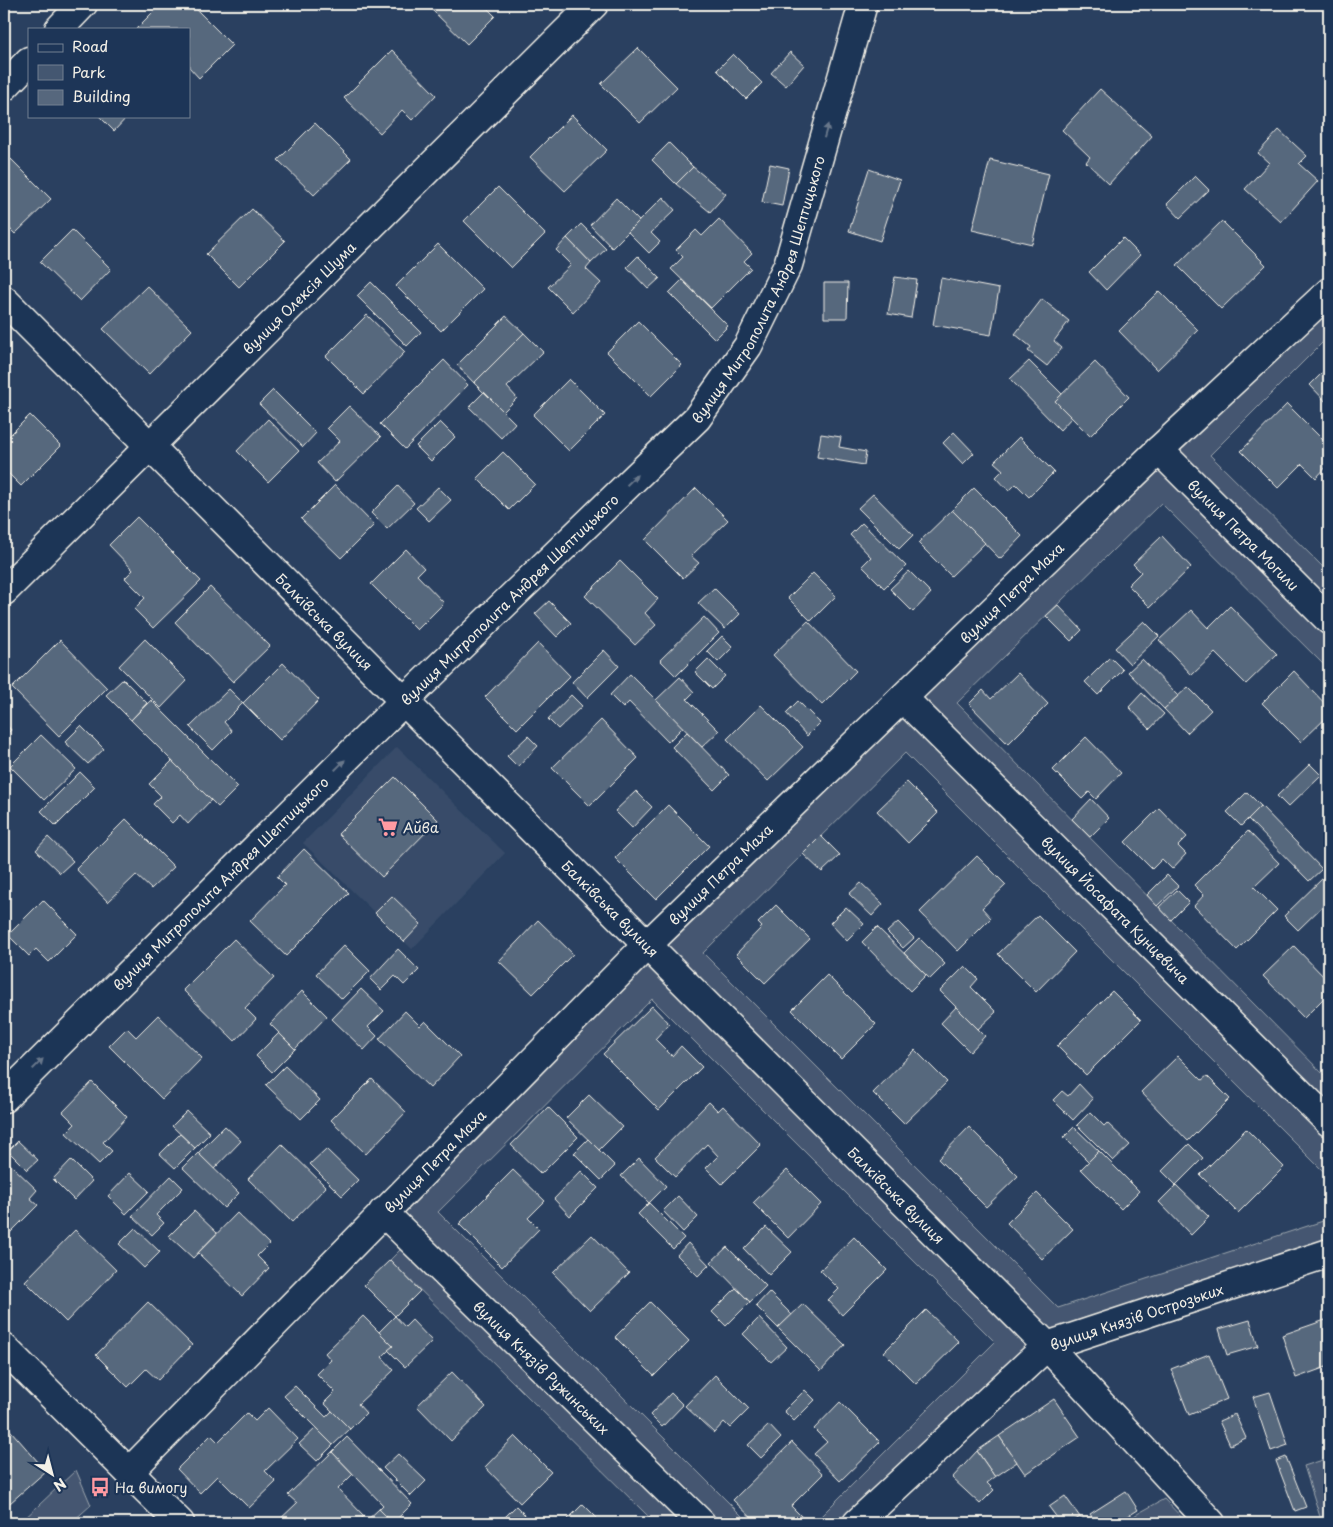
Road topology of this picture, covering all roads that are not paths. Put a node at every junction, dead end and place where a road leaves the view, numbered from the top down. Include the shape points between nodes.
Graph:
1 (83, 4) edge
2 (594, 4) edge
3 (863, 4) edge
4 (60, 28) edge
5 (28, 62) edge
6 (4, 87) edge
7 (1329, 292) edge
8 (4, 300) edge
9 (150, 446) junction
10 (1158, 450) junction
11 (4, 591) edge
12 (1329, 620) edge
13 (903, 698) junction
14 (404, 700) junction
15 (647, 945) junction
16 (4, 1098) edge
17 (1329, 1122) edge
18 (384, 1212) junction
19 (1329, 1254) edge
20 (1047, 1346) junction
21 (4, 1348) edge
22 (129, 1472) junction
23 (180, 1523) edge
24 (701, 1523) edge
25 (857, 1523) edge
26 (1211, 1523) edge

1 - 4 street
2 - 9 street, вулиця Олексія Шума
14 -> 3 street, вулиця Митрополита Андрея Шептицького via 697,418 748,346 788,265
5 - 6 street
7 - 10 street, вулиця Петра Маха
8 - 9 street, Балківська вулиця
9 - 11 street, вулиця Олексія Шума
9 - 14 street, Балківська вулиця
10 - 12 street, вулиця Петра Могили
10 - 13 street, вулиця Петра Маха
13 - 15 street, вулиця Петра Маха
13 - 17 street, вулиця Йосафата Кунцевича
14 - 15 street, Балківська вулиця
16 -> 14 street, вулиця Митрополита Андрея Шептицького
15 - 18 street, вулиця Петра Маха
15 - 20 street, Балківська вулиця
18 - 22 street, вулиця Петра Маха
18 - 24 street, вулиця Князів Ружинських
19 - 20 street, вулиця Князів Острозьких
20 - 25 street, вулиця Князів Острозьких
20 - 26 street, Балківська вулиця
21 - 22 street
22 - 23 street

